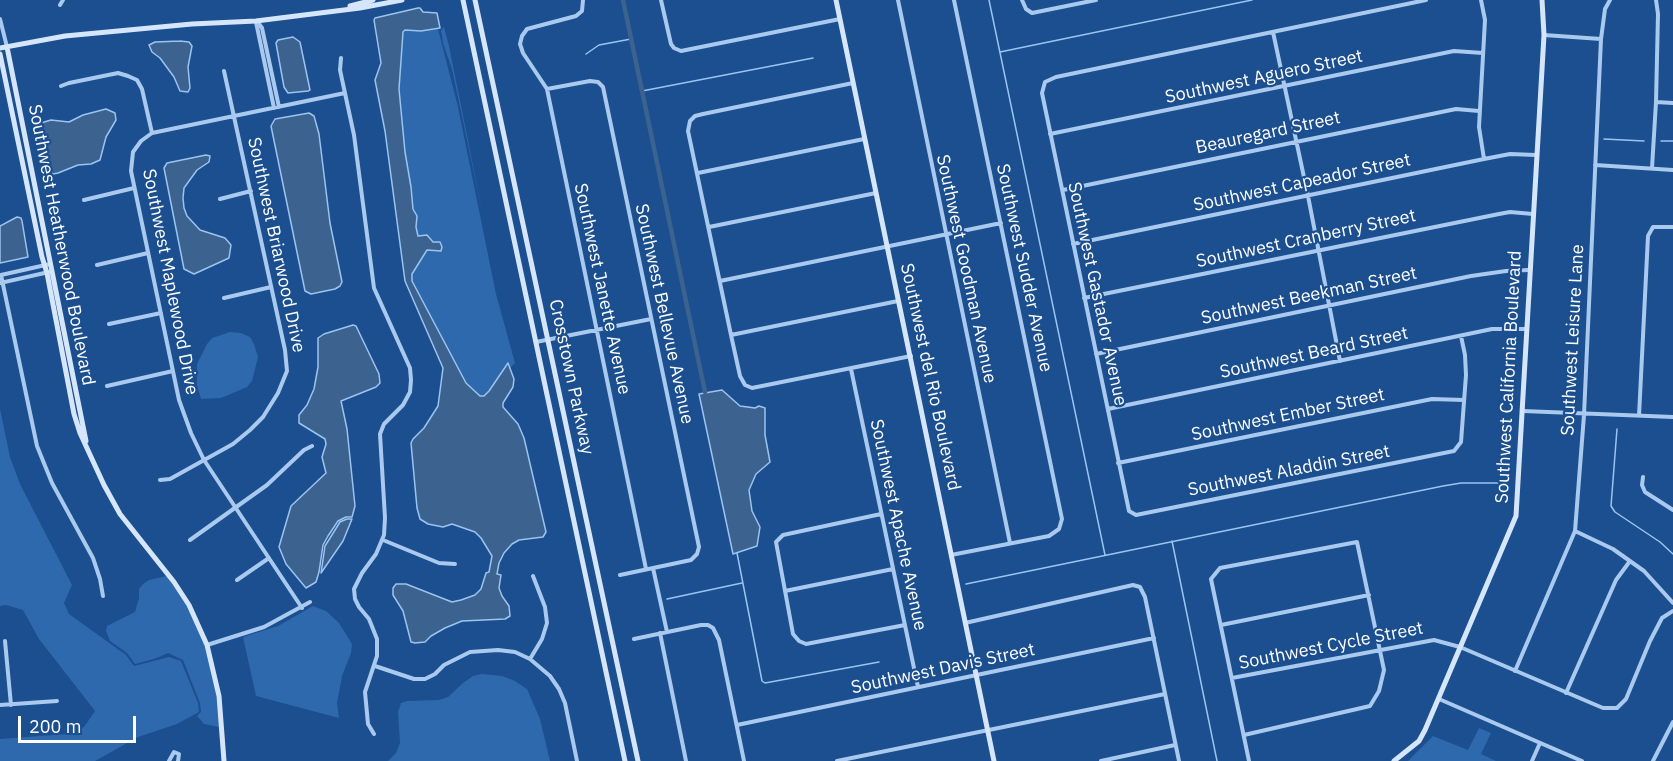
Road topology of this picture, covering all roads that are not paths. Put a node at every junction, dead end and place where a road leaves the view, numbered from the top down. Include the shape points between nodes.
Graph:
1 (373, 0) edge
2 (402, 0) edge
3 (463, 0) edge
4 (476, 0) edge
5 (583, 0) edge
6 (661, 0) edge
7 (836, 0) edge
8 (898, 0) edge
9 (954, 0) edge
10 (1022, 0) edge
11 (1096, 0) edge
12 (1426, 0) edge
13 (1480, 0) edge
14 (1542, 0) edge
15 (1609, 0) edge
16 (1656, 0) edge
17 (1081, 2) edge
18 (343, 9) junction
19 (0, 19) edge
20 (840, 19) junction
21 (256, 21) junction
22 (1273, 32) junction
23 (1544, 35) junction
24 (1601, 39) junction
25 (3, 48) edge
26 (1483, 53) junction
27 (0, 54) edge
28 (342, 58) dead end
29 (224, 71) dead end
30 (853, 83) junction
31 (61, 86) dead end
32 (1284, 86) junction
33 (547, 89) junction
34 (345, 93) junction
35 (1656, 102) junction
36 (1673, 103) edge
37 (279, 107) junction
38 (274, 108) junction
39 (1479, 111) junction
40 (236, 116) junction
41 (152, 133) junction
42 (1050, 134) junction
43 (864, 139) junction
44 (1296, 141) junction
45 (1536, 155) junction
46 (1484, 159) junction
47 (1595, 165) junction
48 (1652, 168) junction
49 (1673, 170) edge
50 (698, 173) junction
51 (134, 188) junction
52 (1062, 190) junction
53 (251, 191) junction
54 (876, 193) junction
55 (1308, 196) junction
56 (220, 199) dead end
57 (84, 200) dead end
58 (1533, 214) junction
59 (1001, 223) junction
60 (709, 227) junction
61 (1673, 227) edge
62 (945, 234) junction
63 (1073, 244) junction
64 (888, 248) junction
65 (1318, 251) junction
66 (148, 254) junction
67 (48, 265) junction
68 (97, 265) dead end
69 (1529, 270) junction
70 (49, 272) junction
71 (1, 275) edge
72 (720, 281) junction
73 (2, 282) edge
74 (271, 287) junction
75 (224, 298) dead end
76 (1084, 298) junction
77 (898, 301) junction
78 (1330, 307) junction
79 (161, 313) junction
80 (651, 319) junction
81 (110, 324) dead end
82 (597, 329) junction
83 (1527, 329) junction
84 (731, 335) junction
85 (1461, 336) junction
86 (548, 339) junction
87 (536, 342) junction
88 (1096, 354) junction
89 (911, 356) junction
90 (1340, 361) junction
91 (851, 369) junction
92 (173, 371) junction
93 (107, 386) dead end
94 (1464, 400) junction
95 (1108, 409) junction
96 (1523, 411) junction
97 (1584, 415) junction
98 (1639, 416) junction
99 (1673, 417) edge
100 (312, 446) dead end
101 (204, 460) junction
102 (1119, 463) junction
103 (1643, 477) dead end
104 (160, 480) dead end
105 (234, 508) junction
106 (1673, 510) edge
107 (1129, 511) joint
108 (881, 514) junction
109 (1575, 531) junction
110 (190, 540) dead end
111 (383, 540) junction
112 (1010, 543) junction
113 (951, 555) junction
114 (269, 558) junction
115 (1630, 561) junction
116 (455, 564) dead end
117 (653, 568) junction
118 (646, 569) junction
119 (893, 569) junction
120 (620, 574) dead end
121 (533, 576) dead end
122 (237, 580) dead end
123 (784, 591) junction
124 (1369, 595) junction
125 (103, 596) dead end
126 (310, 602) dead end
127 (1673, 603) edge
128 (302, 608) junction
129 (1673, 611) edge
130 (965, 623) junction
131 (905, 625) junction
132 (1221, 625) junction
133 (666, 632) junction
134 (660, 633) junction
135 (1154, 638) junction
136 (634, 639) dead end
137 (5, 641) dead end
138 (207, 645) junction
139 (1460, 647) junction
140 (1381, 650) junction
141 (530, 659) junction
142 (375, 666) junction
143 (1515, 670) junction
144 (976, 676) junction
145 (1232, 678) junction
146 (918, 687) junction
147 (1566, 693) junction
148 (1165, 694) junction
149 (1439, 699) junction
150 (57, 701) dead end
151 (0, 705) edge
152 (11, 705) junction
153 (1673, 722) edge
154 (737, 725) junction
155 (987, 729) junction
156 (374, 734) dead end
157 (1244, 735) junction
158 (1540, 743) junction
159 (1176, 745) junction
160 (169, 761) edge
161 (178, 761) edge
162 (224, 761) edge
163 (577, 761) edge
164 (625, 761) edge
165 (638, 761) edge
166 (686, 761) edge
167 (744, 761) edge
168 (837, 761) edge
169 (994, 761) edge
170 (1101, 761) edge
171 (1179, 761) edge
172 (1249, 761) edge
173 (1394, 761) edge
174 (1532, 761) edge
175 (1582, 761) edge
176 (1653, 761) edge

1 - 18 street
2 - 18 street
3 - 87 street, Crosstown Parkway
4 - 86 street, Crosstown Parkway
5 - 33 street, Southwest Janette Avenue via 582,12 576,16 533,26 522,36 523,53
6 - 20 street via 669,40 676,50 687,51
7 - 20 street, Southwest del Rio Boulevard
8 - 62 street, Southwest Goodman Avenue
9 - 59 street, Southwest Sudder Avenue
10 - 17 street via 1026,9 1035,13
11 - 17 street
12 - 22 street
13 - 26 street via 1485,21
14 - 23 street, Southwest California Boulevard
15 - 24 street, Southwest Leisure Lane
16 - 35 street
18 - 21 street
19 - 25 street
20 - 30 street, Southwest del Rio Boulevard
21 - 25 street via 107,31
21 - 37 street via 262,28
21 - 38 street
22 - 32 street
22 - 42 street, Southwest Gastador Avenue via 1045,82 1042,93
23 - 24 street
23 - 45 street, Southwest California Boulevard
24 - 47 street, Southwest Leisure Lane
25 - 67 street, Southwest Heatherwood Boulevard
26 - 32 street, Southwest Aguero Street via 1454,51
26 - 39 street
27 - 67 street, Southwest Heatherwood Boulevard
28 - 34 street via 340,70
29 - 40 street, Southwest Briarwood Drive
30 - 43 street, Southwest del Rio Boulevard
30 - 50 street via 695,116 688,131
31 - 41 street via 118,73 137,80
32 - 42 street, Southwest Aguero Street
32 - 44 street
33 - 80 street, Southwest Bellevue Avenue via 590,81 603,87
33 - 82 street, Southwest Janette Avenue
34 - 37 street
34 - 111 street via 374,288 410,368 410,392 380,434
35 - 36 street
35 - 48 street
37 - 38 street
38 - 40 street
39 - 44 street, Beauregard Street via 1456,109
39 - 46 street
40 - 41 street
40 - 53 street, Southwest Briarwood Drive
41 - 51 street, Southwest Maplewood Drive via 133,152
42 - 52 street, Southwest Gastador Avenue
43 - 50 street
43 - 54 street, Southwest del Rio Boulevard
44 - 52 street, Beauregard Street
44 - 55 street
45 - 46 street, Southwest Capeador Street
45 - 58 street, Southwest California Boulevard
46 - 55 street, Southwest Capeador Street
47 - 48 street
47 - 97 street, Southwest Leisure Lane
48 - 49 street
50 - 60 street
51 - 57 street
51 - 66 street, Southwest Maplewood Drive
52 - 63 street, Southwest Gastador Avenue
53 - 56 street
53 - 74 street, Southwest Briarwood Drive
54 - 60 street
54 - 64 street, Southwest del Rio Boulevard
55 - 63 street, Southwest Capeador Street
55 - 65 street
58 - 65 street, Southwest Cranberry Street via 1505,213
58 - 69 street, Southwest California Boulevard
59 - 62 street
59 - 112 street, Southwest Sudder Avenue via 1061,514 1061,526 1056,533
60 - 72 street
61 - 98 street via 1653,226 1647,236
62 - 64 street
62 - 112 street, Southwest Goodman Avenue
63 - 76 street, Southwest Gastador Avenue
64 - 72 street
64 - 77 street, Southwest del Rio Boulevard
65 - 76 street, Southwest Cranberry Street
65 - 78 street
66 - 68 street
66 - 79 street, Southwest Maplewood Drive
67 - 70 street, Southwest Heatherwood Boulevard
67 - 71 street
69 - 78 street, Southwest Beekman Street via 1470,276
69 - 83 street, Southwest California Boulevard
70 - 73 street
70 - 138 street, Southwest Heatherwood Boulevard via 88,448 120,514 174,582
71 - 73 street
72 - 84 street
73 - 125 street via 37,446 52,483 93,558
74 - 75 street
74 - 101 street, Southwest Briarwood Drive via 287,371 263,417 232,444
76 - 88 street, Southwest Gastador Avenue
77 - 84 street
77 - 89 street, Southwest del Rio Boulevard
78 - 88 street, Southwest Beekman Street
78 - 90 street
79 - 81 street
79 - 92 street, Southwest Maplewood Drive
80 - 82 street
80 - 117 street, Southwest Bellevue Avenue via 699,547 691,560
82 - 86 street
82 - 118 street, Southwest Janette Avenue
83 - 85 street, Southwest Beard Street via 1500,328
83 - 96 street, Southwest California Boulevard
84 - 91 street via 740,376 752,388
85 - 90 street, Southwest Beard Street
85 - 94 street via 1466,363
86 - 87 street
86 - 165 street, Crosstown Parkway
87 - 164 street, Crosstown Parkway
88 - 95 street, Southwest Gastador Avenue
89 - 91 street
89 - 113 street, Southwest del Rio Boulevard
90 - 95 street, Southwest Beard Street
91 - 108 street, Southwest Apache Avenue
92 - 93 street
92 - 101 street, Southwest Maplewood Drive via 179,400
94 - 102 street, Southwest Ember Street via 1432,399
94 - 107 street, Southwest Aladdin Street via 1461,442 1454,451 1136,515
95 - 102 street, Southwest Gastador Avenue
96 - 97 street
96 - 139 street, Southwest California Boulevard via 1516,516
97 - 98 street
97 - 109 street, Southwest Leisure Lane
98 - 99 street
100 - 105 street
101 - 104 street, Southwest Briarwood Drive via 170,479
101 - 105 street, Southwest Maplewood Drive
102 - 107 street, Southwest Gastador Avenue
103 - 106 street via 1645,492
105 - 110 street
105 - 114 street, Southwest Maplewood Drive
108 - 119 street, Southwest Apache Avenue
108 - 123 street via 783,535 776,542
109 - 115 street
109 - 143 street, Southwest Leisure Lane
111 - 116 street via 439,563
111 - 142 street via 354,589 355,599 377,639
112 - 113 street
113 - 130 street, Southwest del Rio Boulevard
114 - 122 street
114 - 128 street, Southwest Maplewood Drive
115 - 127 street via 1653,579
115 - 147 street via 1616,580
117 - 118 street
117 - 133 street
118 - 120 street
119 - 123 street
119 - 131 street, Southwest Apache Avenue
121 - 141 street via 547,623
123 - 131 street via 794,634 806,644
124 - 132 street
124 - 132 street via 1357,542 1220,568 1211,579
124 - 140 street
126 - 128 street
128 - 138 street via 264,627
129 - 147 street, Southwest Cycle Street via 1662,618 1626,699 1617,708 1603,708
130 - 135 street via 1133,585 1140,587 1145,597
130 - 144 street, Southwest del Rio Boulevard
131 - 146 street, Southwest Apache Avenue
132 - 145 street
133 - 134 street
133 - 154 street via 711,626 719,640
134 - 136 street
134 - 166 street
135 - 144 street, Southwest Davis Street
135 - 148 street
137 - 152 street
138 - 162 street, Southwest Heatherwood Boulevard via 219,696
139 - 140 street, Southwest Cycle Street via 1434,640
139 - 143 street, Southwest Cycle Street
139 - 149 street, Southwest California Boulevard
140 - 145 street, Southwest Cycle Street
140 - 157 street via 1384,670 1370,706
141 - 142 street via 498,650 470,652 425,679
141 - 163 street via 559,689
142 - 156 street via 367,683 365,702
143 - 147 street, Southwest Cycle Street
144 - 146 street, Southwest Davis Street
144 - 155 street, Southwest del Rio Boulevard
145 - 157 street
146 - 154 street, Southwest Davis Street
148 - 155 street
148 - 159 street
149 - 158 street
149 - 173 street, Southwest California Boulevard via 1419,741
150 - 152 street
151 - 152 street
153 - 176 street
154 - 167 street
155 - 168 street
155 - 169 street, Southwest del Rio Boulevard
157 - 172 street
158 - 174 street
158 - 175 street
159 - 170 street
159 - 171 street
160 - 161 street via 174,752 179,754

